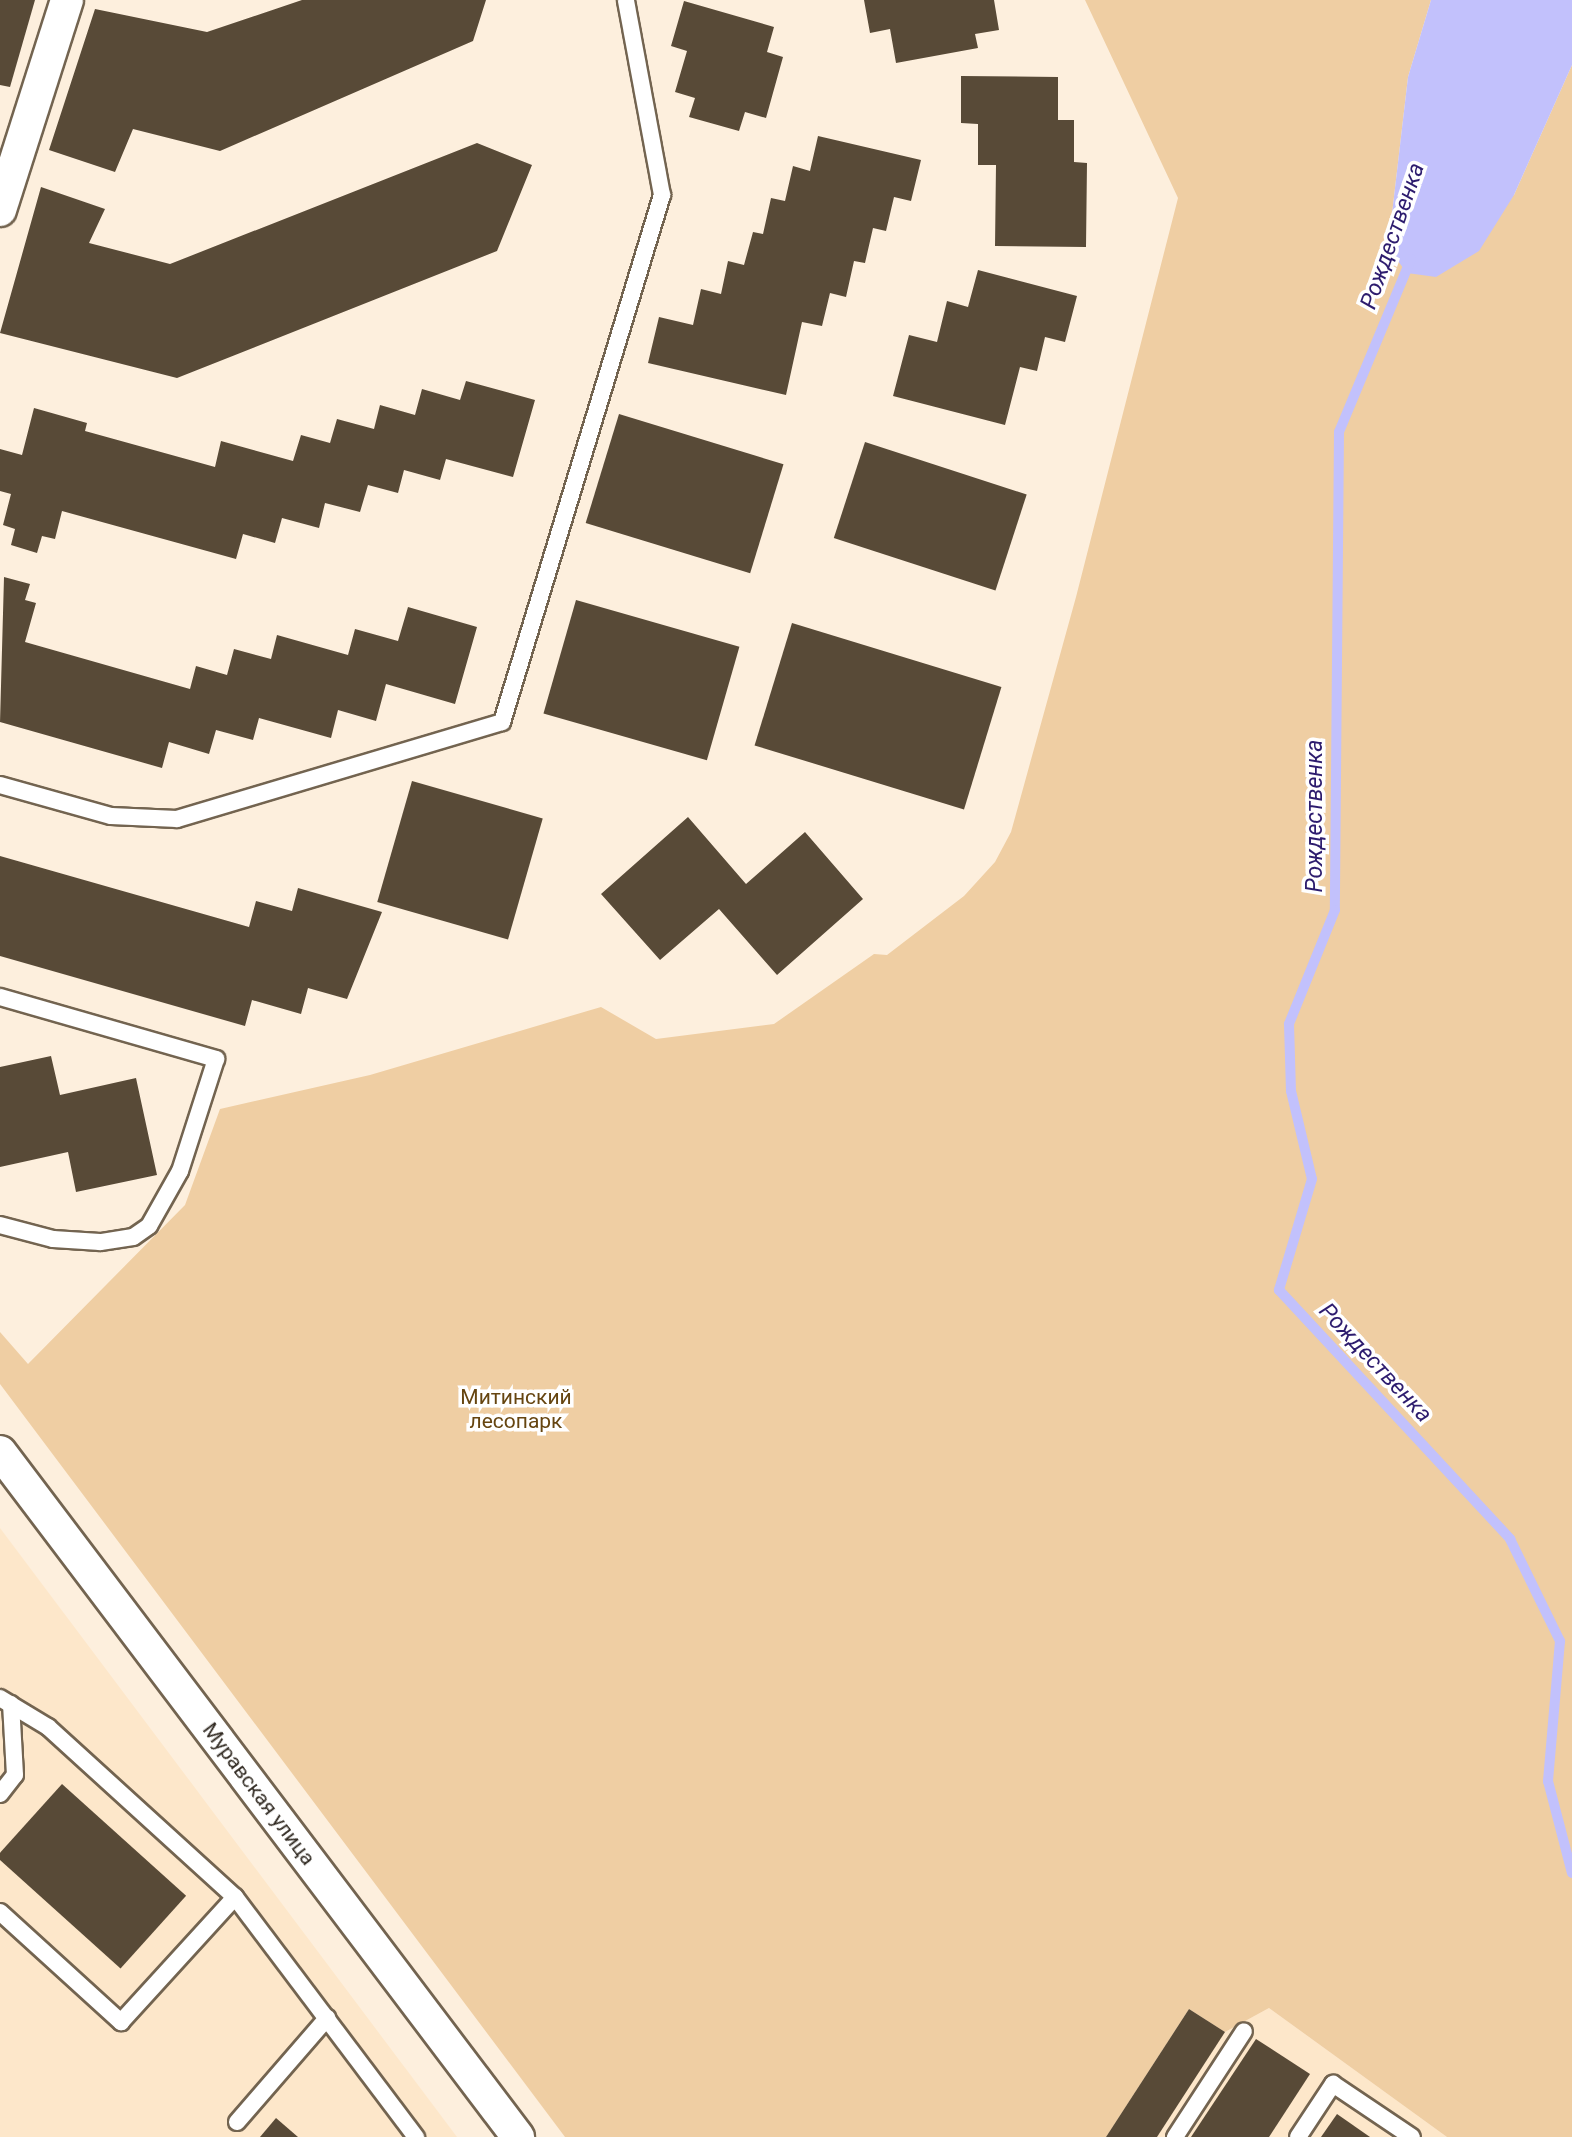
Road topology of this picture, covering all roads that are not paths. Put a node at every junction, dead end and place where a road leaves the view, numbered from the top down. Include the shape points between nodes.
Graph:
1 (67, 0) edge
2 (626, 0) edge
3 (8, 148) edge
4 (0, 210) edge
5 (0, 785) edge
6 (0, 997) edge
7 (3, 1229) edge
8 (0, 1451) edge
9 (5, 1701) edge
10 (0, 1794) edge
11 (235, 1897) junction
12 (0, 1912) edge
13 (327, 2018) junction
14 (1244, 2031) dead end
15 (237, 2122) dead end
16 (416, 2137) edge
17 (518, 2137) edge
18 (1175, 2137) edge
19 (1298, 2137) edge
20 (1412, 2137) edge

1 - 3 street
2 - 5 lane via 662,195 502,722 177,819 111,816
3 - 4 street
6 - 7 lane via 216,1059 180,1171 149,1226 133,1237 100,1242
8 - 17 street, Муравская улица
9 - 10 lane via 15,1775
9 - 11 lane via 48,1727
11 - 12 lane via 121,2022
11 - 13 lane
13 - 15 lane
13 - 16 lane
14 - 18 lane
19 - 20 lane via 1333,2084

